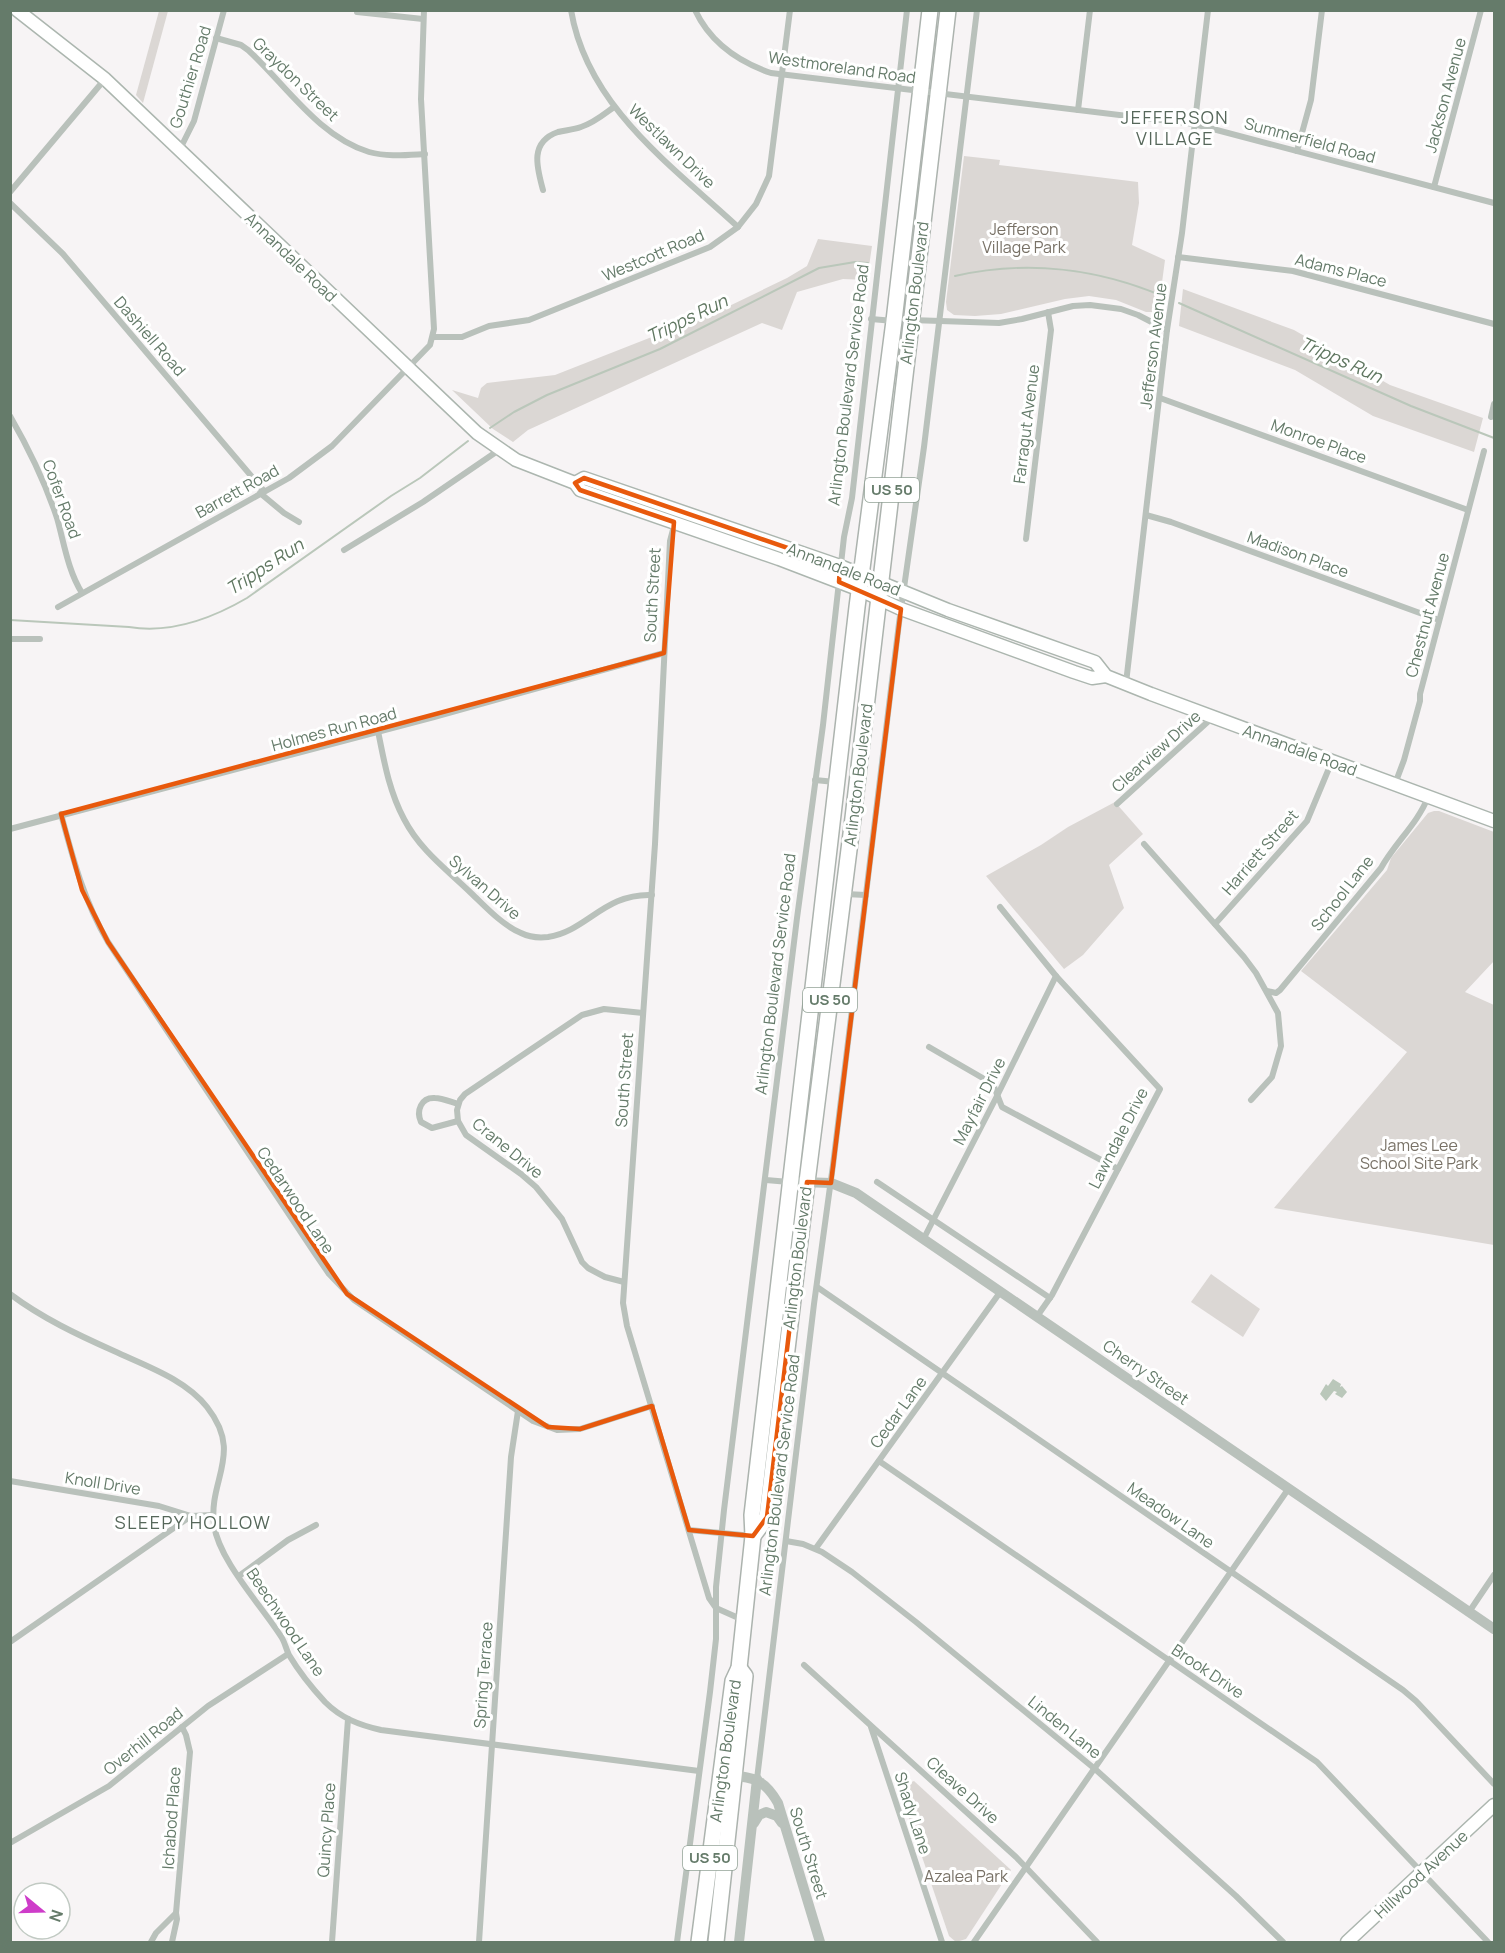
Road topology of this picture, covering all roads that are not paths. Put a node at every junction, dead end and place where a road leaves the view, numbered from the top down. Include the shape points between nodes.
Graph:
1 (17, 10) edge
2 (224, 10) edge
3 (424, 10) edge
4 (571, 10) edge
5 (695, 10) edge
6 (790, 10) edge
7 (907, 10) edge
8 (930, 10) edge
9 (948, 10) edge
10 (977, 10) edge
11 (1090, 10) edge
12 (1208, 10) edge
13 (1322, 10) edge
14 (1481, 10) edge
15 (357, 12) edge
16 (423, 19) junction
17 (216, 38) junction
18 (783, 75) junction
19 (105, 79) junction
20 (897, 89) junction
21 (921, 92) junction
22 (938, 94) junction
23 (966, 97) junction
24 (614, 107) junction
25 (1078, 110) junction
26 (1194, 124) junction
27 (180, 150) junction
28 (1298, 151) junction
29 (425, 154) junction
30 (1434, 187) junction
31 (543, 190) dead end
32 (10, 192) edge
33 (10, 203) edge
34 (1494, 203) edge
35 (738, 227) junction
36 (1178, 257) junction
37 (896, 300) junction
38 (1048, 312) junction
39 (872, 319) junction
40 (911, 320) junction
41 (894, 321) junction
42 (939, 322) junction
43 (1494, 324) edge
44 (1167, 330) junction
45 (433, 337) junction
46 (909, 343) junction
47 (406, 368) junction
48 (1160, 398) junction
49 (1494, 404) edge
50 (10, 416) edge
51 (1491, 417) dead end
52 (499, 450) junction
53 (1484, 451) dead end
54 (262, 492) junction
55 (1468, 510) junction
56 (1146, 515) junction
57 (677, 516) junction
58 (299, 522) dead end
59 (1026, 538) dead end
60 (344, 550) dead end
61 (840, 566) junction
62 (838, 582) junction
63 (881, 582) junction
64 (861, 583) junction
65 (904, 592) junction
66 (82, 593) junction
67 (879, 598) junction
68 (58, 607) dead end
69 (901, 609) junction
70 (1439, 620) junction
71 (10, 639) edge
72 (40, 639) dead end
73 (664, 653) junction
74 (1106, 676) junction
75 (1126, 684) junction
76 (1212, 717) junction
77 (378, 730) junction
78 (1332, 761) junction
79 (815, 780) junction
80 (838, 783) junction
81 (1394, 784) junction
82 (1428, 797) junction
83 (1117, 804) dead end
84 (61, 814) junction
85 (1494, 821) edge
86 (10, 829) edge
87 (1144, 844) dead end
88 (844, 894) junction
89 (652, 895) junction
90 (866, 896) junction
91 (1000, 908) dead end
92 (1215, 924) junction
93 (1056, 976) junction
94 (1267, 991) junction
95 (643, 1013) junction
96 (929, 1047) dead end
97 (997, 1096) junction
98 (1251, 1100) dead end
99 (458, 1104) junction
100 (458, 1121) junction
101 (1118, 1169) junction
102 (766, 1180) junction
103 (791, 1182) junction
104 (807, 1182) junction
105 (877, 1182) dead end
106 (831, 1183) junction
107 (933, 1221) junction
108 (924, 1238) junction
109 (624, 1281) junction
110 (817, 1287) junction
111 (1002, 1291) junction
112 (10, 1294) edge
113 (1050, 1298) junction
114 (1038, 1315) junction
115 (942, 1374) junction
116 (652, 1407) junction
117 (518, 1411) junction
118 (879, 1461) junction
119 (10, 1481) edge
120 (1288, 1488) junction
121 (213, 1515) junction
122 (190, 1516) junction
123 (316, 1525) dead end
124 (688, 1530) junction
125 (722, 1533) junction
126 (753, 1536) junction
127 (786, 1541) junction
128 (816, 1548) junction
129 (1230, 1572) junction
130 (1494, 1575) edge
131 (239, 1576) junction
132 (716, 1608) junction
133 (1469, 1611) junction
134 (744, 1620) junction
135 (1494, 1629) edge
136 (10, 1642) edge
137 (288, 1654) junction
138 (1169, 1661) junction
139 (804, 1665) dead end
140 (348, 1719) junction
141 (870, 1725) junction
142 (182, 1727) junction
143 (491, 1744) junction
144 (1095, 1769) junction
145 (699, 1771) junction
146 (728, 1775) junction
147 (758, 1779) junction
148 (1494, 1784) edge
149 (1494, 1805) edge
150 (752, 1826) junction
151 (787, 1831) junction
152 (10, 1843) edge
153 (1026, 1868) junction
154 (1422, 1873) junction
155 (176, 1913) junction
156 (151, 1942) edge
157 (172, 1942) edge
158 (332, 1942) edge
159 (478, 1942) edge
160 (677, 1942) edge
161 (699, 1942) edge
162 (716, 1942) edge
163 (738, 1942) edge
164 (820, 1942) edge
165 (942, 1942) edge
166 (974, 1942) edge
167 (1097, 1942) edge
168 (1283, 1942) edge
169 (1347, 1942) edge
170 (1488, 1942) edge

1 - 19 main road, Annandale Road
2 - 17 street, Gouthier Road
3 - 16 street
4 - 24 street, Westlawn Drive via 582,53
5 - 18 street, Westmoreland Road via 729,52 756,68
6 - 18 street, Westcott Road
7 - 20 street, Arlington Boulevard Service Road
8 - 21 highway, Arlington Boulevard / US 50
9 - 22 highway, Arlington Boulevard / US 50
10 - 23 street, Arlington Boulevard Service Road
11 - 25 street
12 - 26 street, Jefferson Avenue
13 - 28 street via 1311,100
14 - 30 street, Jackson Avenue
15 - 16 street
16 - 29 street
17 - 27 street, Gouthier Road via 194,121
17 - 29 street, Graydon Street via 248,50 342,140 386,155
18 - 20 street, Westmoreland Road
18 - 35 street, Westcott Road via 769,176 756,204
19 - 27 main road, Annandale Road
19 - 32 street
20 - 21 street, Westmoreland Road
20 - 39 street, Arlington Boulevard Service Road
21 - 22 street, Westmoreland Road
21 - 37 highway, Arlington Boulevard / US 50
22 - 23 street, Summerfield Road
22 - 40 highway, Arlington Boulevard / US 50
23 - 25 street, Summerfield Road
23 - 42 street, Arlington Boulevard Service Road
24 - 31 street via 593,122 557,132 544,142 536,157
24 - 35 street, Westlawn Drive
25 - 26 street, Summerfield Road
26 - 28 street, Summerfield Road
26 - 36 street, Jefferson Avenue
27 - 47 main road, Annandale Road
28 - 30 street, Summerfield Road
29 - 45 street
30 - 34 street, Summerfield Road
33 - 54 street, Dashiell Road via 63,254
35 - 45 street, Westcott Road via 710,247 529,320 489,326 462,337
36 - 43 street, Adams Place via 1293,271
36 - 44 street, Jefferson Avenue
37 - 40 highway
37 - 41 highway, Arlington Boulevard / US 50
38 - 42 street via 999,322
38 - 44 street via 1073,306 1106,306 1138,315
38 - 59 street, Farragut Avenue via 1050,330
39 - 41 street
39 - 61 street, Arlington Boulevard Service Road via 852,498
40 - 42 street
40 - 46 highway, Arlington Boulevard / US 50
41 - 46 highway
41 - 64 highway, Arlington Boulevard / US 50
42 - 65 street, Arlington Boulevard Service Road
44 - 48 street, Jefferson Avenue
45 - 47 street via 426,350
46 - 63 highway, Arlington Boulevard / US 50
47 - 52 main road, Annandale Road
47 - 54 street, Barrett Road via 332,446 289,478
48 - 55 street, Monroe Place
48 - 56 street, Jefferson Avenue
49 - 51 street
50 - 66 street, Cofer Road via 46,488
52 - 57 main road, Annandale Road via 536,469 575,483 584,478
52 - 60 street
53 - 55 street, Chestnut Avenue
54 - 58 street, Dashiell Road
54 - 66 street, Barrett Road
55 - 70 street, Chestnut Avenue
56 - 70 street, Madison Place
56 - 75 street, Jefferson Avenue
57 - 61 main road, Annandale Road
57 - 62 main road, Annandale Road
57 - 73 street, South Street via 670,541
61 - 62 street, Arlington Boulevard Service Road
61 - 64 main road, Annandale Road
62 - 64 main road, Annandale Road
62 - 79 street, Arlington Boulevard Service Road
63 - 64 main road, Annandale Road
63 - 65 main road, Annandale Road
63 - 67 highway, Arlington Boulevard / US 50
64 - 67 main road, Annandale Road
64 - 80 highway, Arlington Boulevard / US 50
65 - 69 street, Arlington Boulevard Service Road
65 - 74 main road, Annandale Road via 1095,662
66 - 68 street, Barrett Road
67 - 69 main road, Annandale Road
67 - 88 highway, Arlington Boulevard / US 50
69 - 74 main road, Annandale Road via 1092,678
69 - 90 street, Arlington Boulevard Service Road
70 - 81 street, Chestnut Avenue via 1410,739
71 - 72 street
73 - 77 street, Holmes Run Road
73 - 89 street, South Street
74 - 75 main road, Annandale Road
75 - 76 main road, Annandale Road
76 - 78 main road, Annandale Road
76 - 83 street, Clearview Drive
77 - 84 street, Holmes Run Road
77 - 89 street, Sylvan Drive via 388,780 414,836 437,863 511,928 531,937 551,936 629,895
78 - 81 main road, Annandale Road
78 - 92 street, Harriett Street via 1307,821
79 - 80 street
79 - 102 street, Arlington Boulevard Service Road
80 - 103 highway, Arlington Boulevard / US 50
81 - 82 main road, Annandale Road
82 - 85 main road, Annandale Road
82 - 94 street, School Lane via 1381,868 1309,957 1280,990
84 - 86 street, Holmes Run Road
84 - 117 street, Cedarwood Lane via 82,890 102,932 329,1274 354,1299
87 - 92 street
88 - 90 street
88 - 104 highway, Arlington Boulevard / US 50
89 - 95 street, South Street
90 - 106 street, Arlington Boulevard Service Road
91 - 93 street, Lawndale Drive
92 - 94 street
93 - 97 street, Mayfair Drive
93 - 101 street, Lawndale Drive via 1160,1089
94 - 98 street via 1278,1013 1281,1046 1272,1077
95 - 99 street, Crane Drive via 604,1009 582,1015 494,1073 465,1094
95 - 109 street, South Street
96 - 97 street via 993,1084
97 - 101 street via 1002,1107
97 - 107 street, Mayfair Drive
99 - 100 street, Crane Drive
99 - 100 street via 429,1099 418,1111 421,1122 432,1128
100 - 109 street, Crane Drive via 466,1135 521,1174 550,1203 588,1268
101 - 113 street, Lawndale Drive
102 - 103 street, Cherry Street
102 - 125 street, Arlington Boulevard Service Road
103 - 104 street, Cherry Street
103 - 126 highway, Arlington Boulevard / US 50 via 752,1515
104 - 106 street, Cherry Street
104 - 126 highway, Arlington Boulevard / US 50 via 767,1517
105 - 107 street
106 - 108 street, Cherry Street via 856,1193
106 - 110 street, Arlington Boulevard Service Road
107 - 108 street, Mayfair Drive
107 - 113 street
108 - 111 street, Cherry Street
109 - 116 street, South Street via 624,1314
110 - 115 street, Meadow Lane
110 - 127 street, Arlington Boulevard Service Road
111 - 114 street, Cherry Street
111 - 115 street, Cedar Lane
112 - 121 street, Beechwood Lane via 42,1316 177,1382 198,1397 217,1424 224,1445
113 - 114 street, Lawndale Drive
114 - 120 street, Cherry Street
115 - 118 street, Cedar Lane
115 - 129 street, Meadow Lane
116 - 117 street, Cedarwood Lane via 570,1430 548,1427
116 - 124 street, South Street
117 - 143 street, Spring Terrace via 511,1457
118 - 128 street, Cedar Lane
118 - 138 street, Brook Drive
119 - 122 street, Knoll Drive via 159,1506
120 - 129 street
120 - 133 street, Cherry Street
121 - 122 street
121 - 131 street, Beechwood Lane via 218,1540
122 - 136 street
123 - 131 street
124 - 125 street
124 - 132 street, South Street via 709,1598
125 - 126 street
125 - 132 street, Arlington Boulevard Service Road
126 - 134 highway, Arlington Boulevard / US 50
127 - 128 street
127 - 147 street, Arlington Boulevard Service Road
128 - 144 street, Linden Lane via 916,1622
129 - 138 street
129 - 148 street, Meadow Lane via 1410,1695
130 - 133 street
131 - 137 street, Beechwood Lane via 281,1637
132 - 134 street
132 - 145 street, Arlington Boulevard Service Road via 715,1649
133 - 135 street, Cherry Street
134 - 146 highway, Arlington Boulevard / US 50 via 739,1668 733,1681
137 - 140 street, Beechwood Lane via 325,1701
137 - 142 street, Overhill Road
138 - 144 street
138 - 154 street, Brook Drive via 1317,1762
139 - 141 street, Cleave Drive
140 - 143 street, Beechwood Lane via 381,1730
140 - 158 street, Quincy Place
141 - 153 street, Cleave Drive
141 - 165 street, Shady Lane
142 - 152 street, Overhill Road via 109,1786
142 - 155 street, Ichabod Place via 190,1752
143 - 145 street, Beechwood Lane
143 - 159 street, Spring Terrace
144 - 153 street
144 - 168 street, Linden Lane
145 - 160 street, Arlington Boulevard Service Road
146 - 147 street
146 - 161 highway, Arlington Boulevard / US 50
146 - 162 highway, Arlington Boulevard / US 50
147 - 150 street, Arlington Boulevard Service Road
147 - 151 street, South Street via 773,1794
149 - 154 main road, Hillwood Avenue
150 - 151 street via 762,1813 770,1812
150 - 163 street, Arlington Boulevard Service Road
151 - 164 street, South Street
153 - 166 street
153 - 167 street, Cleave Drive
154 - 169 main road, Hillwood Avenue
154 - 170 street, Brook Drive
155 - 156 street
155 - 157 street, Ichabod Place

